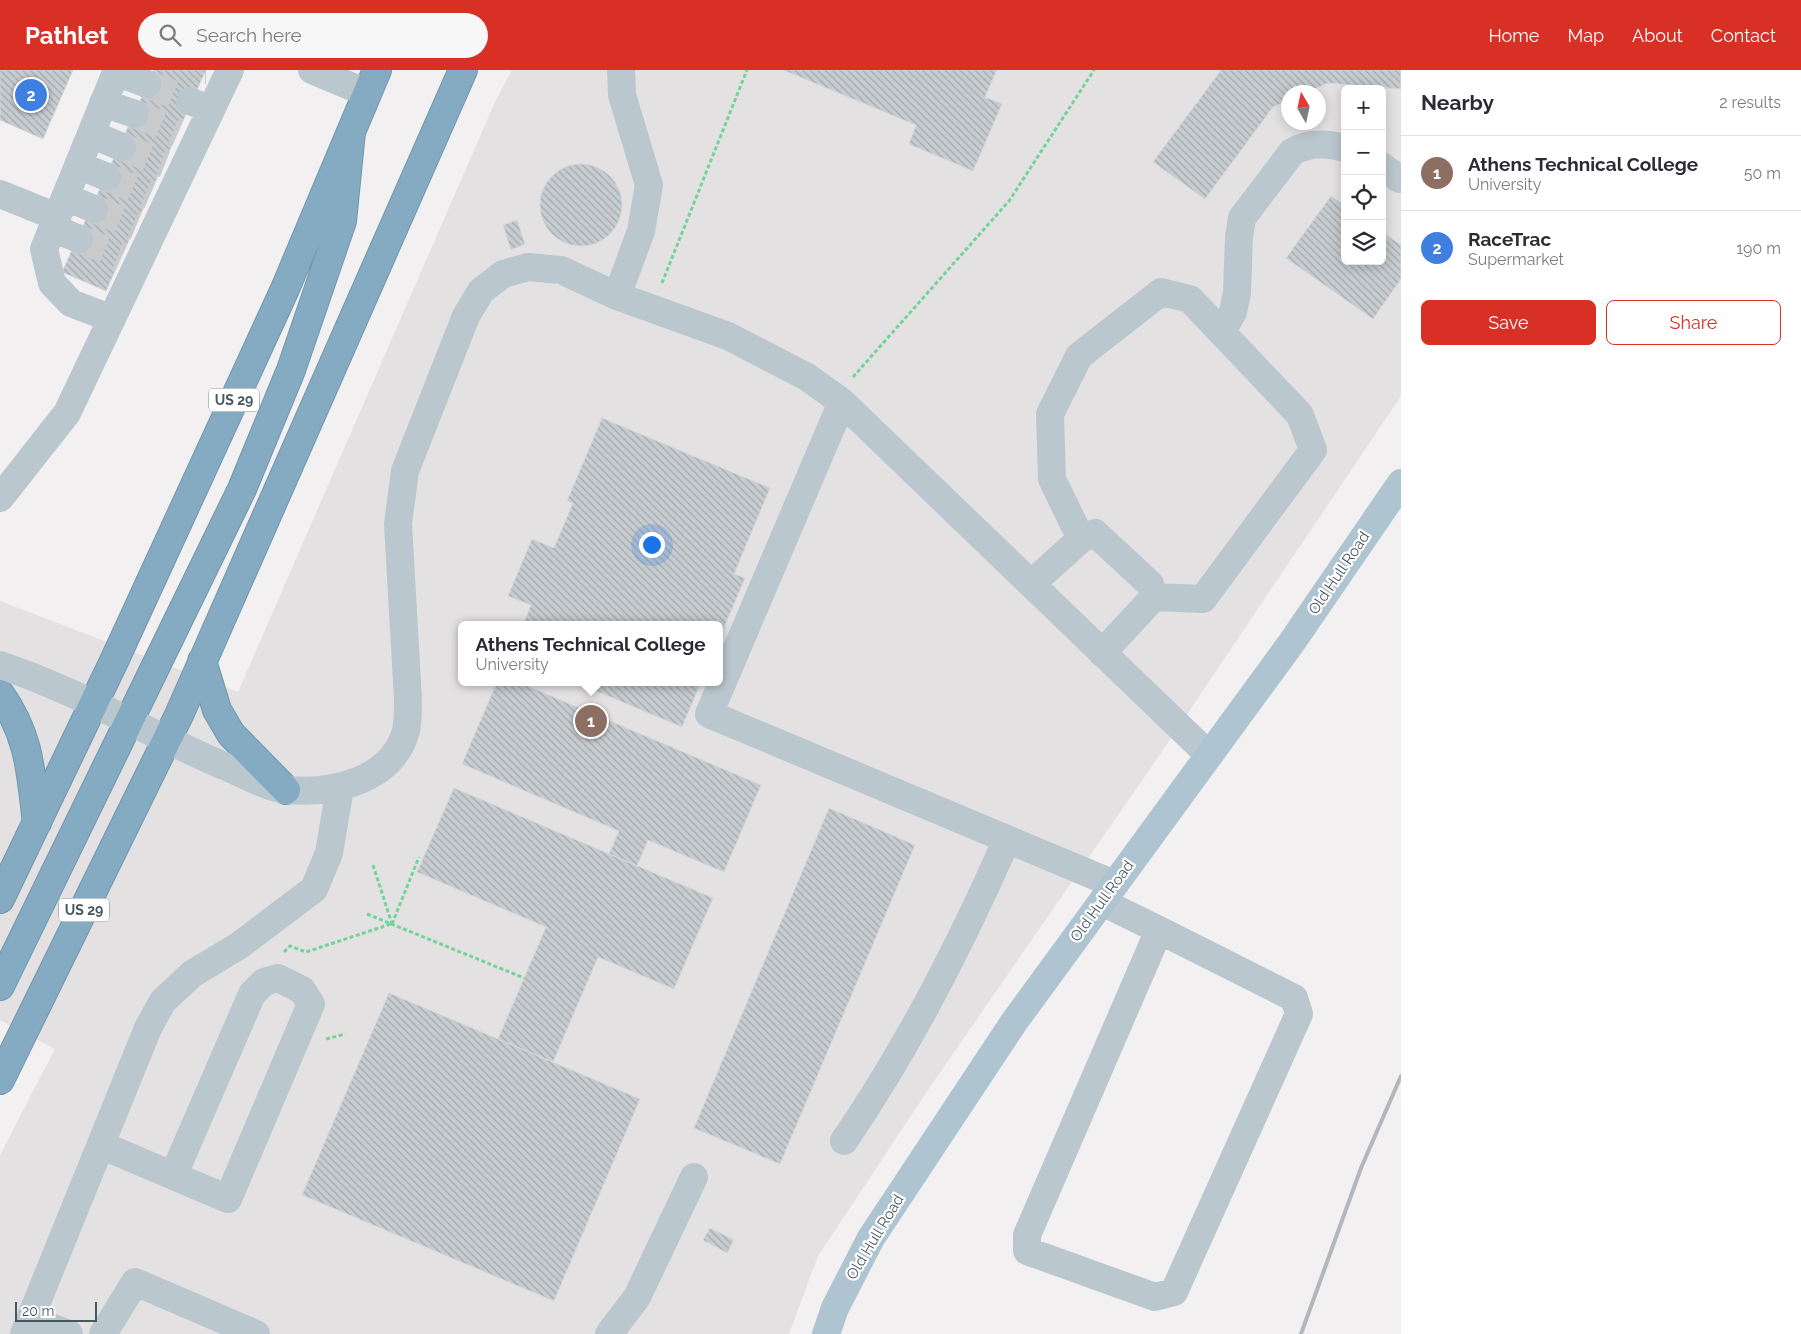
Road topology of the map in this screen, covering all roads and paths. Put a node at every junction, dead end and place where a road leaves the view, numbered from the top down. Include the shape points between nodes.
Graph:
1 (312, 70) edge
2 (463, 70) edge
3 (621, 70) edge
4 (747, 70) edge
5 (1094, 70) edge
6 (117, 71) edge
7 (220, 73) edge
8 (372, 81) edge
9 (148, 84) tunnel mouth
10 (103, 103) junction
11 (136, 114) tunnel mouth
12 (351, 132) junction
13 (91, 134) junction
14 (122, 147) tunnel mouth
15 (1341, 147) edge
16 (78, 166) junction
17 (108, 178) tunnel mouth
18 (0, 194) edge
19 (94, 209) tunnel mouth
20 (59, 214) junction
21 (79, 239) tunnel mouth
22 (659, 290) dead end
23 (617, 296) junction
24 (112, 319) junction
25 (1222, 331) junction
26 (842, 402) junction
27 (1401, 483) edge
28 (0, 498) edge
29 (1081, 539) junction
30 (1031, 584) junction
31 (1154, 597) junction
32 (1102, 653) junction
33 (202, 661) junction
34 (0, 665) edge
35 (723, 683) edge
36 (722, 686) edge
37 (0, 694) edge
38 (94, 704) junction
39 (128, 721) junction
40 (166, 740) junction
41 (1209, 755) junction
42 (340, 788) junction
43 (286, 790) junction
44 (37, 823) junction
45 (1007, 839) junction
46 (419, 857) dead end
47 (373, 865) dead end
48 (1108, 893) junction
49 (0, 899) edge
50 (366, 914) dead end
51 (392, 924) junction
52 (1159, 930) junction
53 (290, 946) dead end
54 (524, 978) dead end
55 (0, 986) edge
56 (0, 1080) edge
57 (844, 1141) dead end
58 (101, 1145) junction
59 (174, 1174) junction
60 (694, 1177) dead end
61 (27, 1327) edge
62 (69, 1334) edge
63 (103, 1334) edge
64 (256, 1334) edge
65 (609, 1334) edge
66 (826, 1334) edge

1 - 8 lane
2 - 33 highway, US 29
3 - 23 lane via 622,96 649,185 641,231
4 - 22 path
5 - 26 path via 1009,202 855,372
6 - 9 lane
6 - 10 lane
7 - 24 lane via 200,106 130,260
8 - 12 highway, US 29
10 - 11 lane
10 - 13 lane
12 - 38 highway, US 29 via 285,289
12 - 39 highway via 342,221 292,370 242,488
13 - 14 lane
13 - 16 lane
15 - 25 lane via 1329,144 1302,147 1292,152 1242,218 1238,292 1233,312
16 - 17 lane
16 - 20 lane
18 - 20 lane
19 - 20 lane
20 - 21 lane
20 - 24 lane via 44,249 52,283 71,303
23 - 26 lane via 728,336 807,377
23 - 42 lane via 561,270 528,267 503,274 481,291 466,316 405,471 398,524 408,700 406,730 400,746 387,761 365,779
24 - 28 lane via 67,413
25 - 29 lane via 1190,299 1161,292 1079,356 1050,414 1052,480
25 - 31 lane via 1300,415 1313,450 1203,599
26 - 30 lane
26 - 35 lane
27 - 41 main road, Old Hull Road via 1292,642
29 - 30 lane
29 - 31 lane via 1095,532 1150,584
30 - 32 lane
31 - 32 lane
32 - 41 lane
33 - 40 highway, US 29
33 - 43 highway via 217,710 228,728
34 - 38 lane
36 - 45 lane via 710,714
37 - 44 highway via 25,739
38 - 39 lane
38 - 44 highway, US 29
39 - 40 lane
39 - 55 highway
40 - 43 lane
40 - 56 highway, US 29
41 - 48 main road, Old Hull Road
42 - 43 lane
42 - 58 lane via 329,854 314,889 240,944 192,974 163,1001 148,1028
44 - 49 highway, US 29
45 - 48 lane
45 - 57 lane via 945,972 884,1082
46 - 51 path
47 - 51 path
48 - 52 lane
48 - 66 main road, Old Hull Road via 1014,1022 871,1238 835,1308
50 - 51 path
51 - 53 path via 306,952
51 - 54 path
52 - 52 lane via 1027,1235 1027,1251 1155,1297 1174,1292 1299,1014 1294,998
58 - 59 lane
58 - 61 lane
59 - 59 lane via 247,1002 260,985 278,978 302,990 311,1004 228,1199
60 - 65 lane via 637,1296
61 - 62 lane
63 - 64 lane via 135,1282

